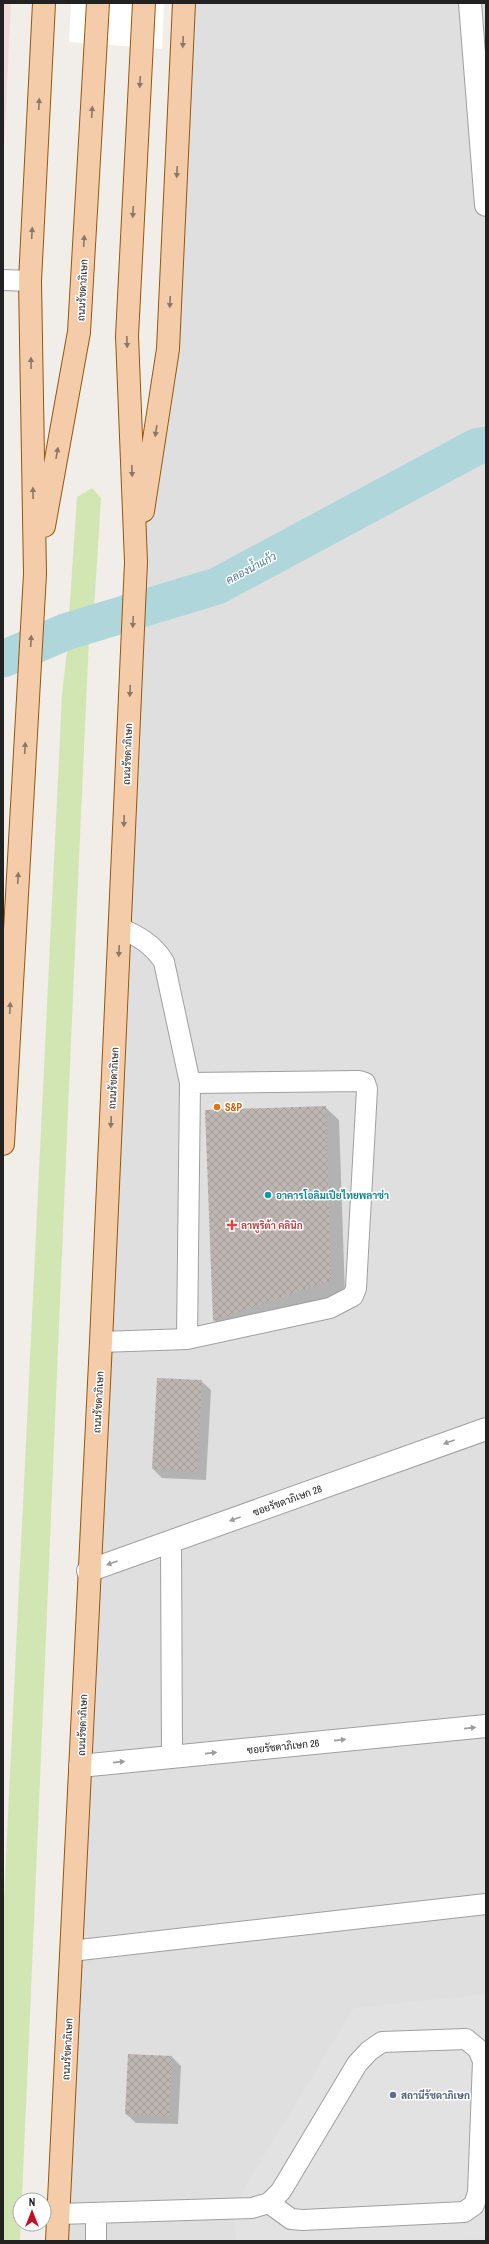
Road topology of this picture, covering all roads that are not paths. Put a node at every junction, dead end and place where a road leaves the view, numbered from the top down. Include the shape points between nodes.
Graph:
1 (44, 3) edge
2 (98, 3) edge
3 (144, 3) edge
4 (184, 3) edge
5 (470, 3) edge
6 (486, 205) edge
7 (3, 280) edge
8 (30, 281) junction
9 (136, 562) junction
10 (35, 574) junction
11 (120, 928) junction
12 (6, 1034) edge
13 (190, 1083) junction
14 (3, 1144) edge
15 (187, 1339) junction
16 (101, 1342) junction
17 (486, 1429) edge
18 (170, 1542) junction
19 (88, 1571) junction
20 (486, 1726) edge
21 (172, 1757) junction
22 (80, 1766) junction
23 (486, 1904) edge
24 (71, 1950) junction
25 (269, 2203) junction
26 (96, 2213) junction
27 (59, 2214) junction
28 (57, 2241) edge
29 (96, 2241) edge

8 -> 1 main road, ถนนรัชดาภิเษก
10 -> 2 main road, ถนนรัชดาภิเษก via 79,332
3 -> 9 main road, ถนนรัชดาภิเษก via 127,336
4 -> 9 main road, ถนนรัชดาภิเษก via 168,349
5 - 6 street
7 - 8 lane
10 -> 8 main road, ถนนรัชดาภิเษก
9 -> 11 main road, ถนนรัชดาภิเษก
12 -> 10 main road, ถนนรัชดาภิเษก
11 - 13 lane via 146,942 158,952 164,962
11 -> 16 main road, ถนนรัชดาภิเษก
12 - 14 main road, ถนนรัชดาภิเษก
13 - 15 lane
13 - 15 lane via 359,1080 367,1089 356,1288 352,1296 330,1308
15 - 16 lane
16 - 19 main road, ถนนรัชดาภิเษก
17 -> 18 street, ซอยรัชดาภิเษก 28
18 -> 19 street, ซอยรัชดาภิเษก 28
18 - 21 lane
19 - 22 main road, ถนนรัชดาภิเษก
21 -> 20 street, ซอยรัชดาภิเษก 26
22 -> 21 street, ซอยรัชดาภิเษก 26
22 - 24 main road, ถนนรัชดาภิเษก
23 - 24 lane
24 - 27 main road, ถนนรัชดาภิเษก
25 - 25 lane via 292,2219 303,2220 464,2212 474,2204 478,2193 483,2062 478,2049 466,2039 382,2042 368,2051 356,2064 281,2191
25 - 26 lane via 252,2208
26 - 27 lane
26 - 29 lane
27 - 28 main road, ถนนรัชดาภิเษก

